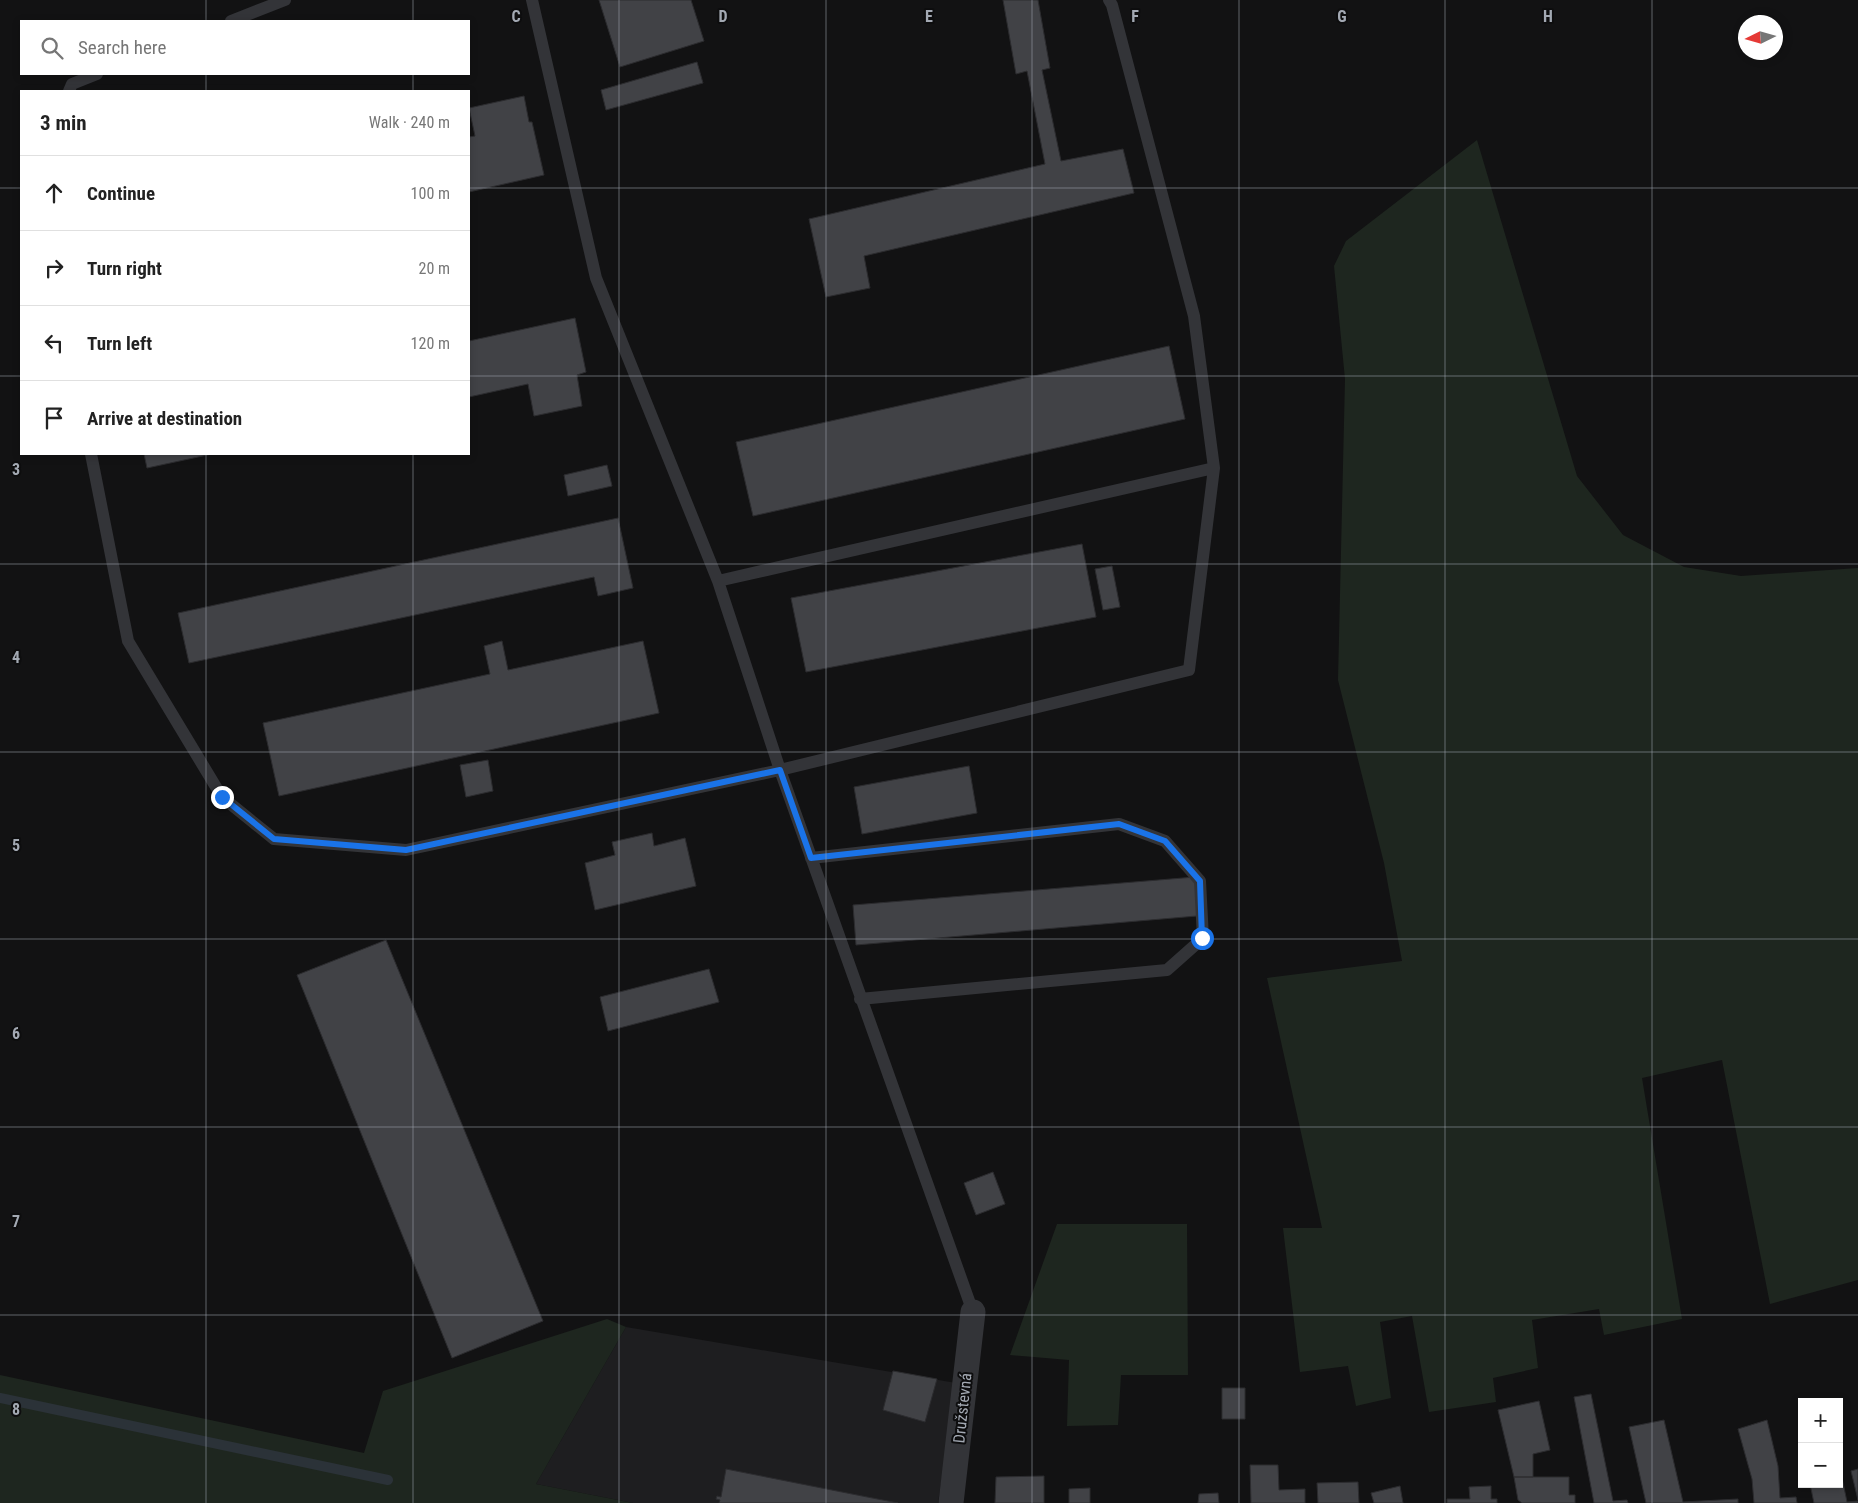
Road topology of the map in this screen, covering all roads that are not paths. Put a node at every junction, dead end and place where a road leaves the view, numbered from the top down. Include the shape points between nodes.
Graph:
1 (285, 0) edge
2 (532, 0) edge
3 (1109, 0) edge
4 (234, 20) edge
5 (94, 75) edge
6 (69, 90) edge
7 (91, 455) edge
8 (1214, 468) junction
9 (718, 581) junction
10 (780, 770) junction
11 (811, 858) junction
12 (860, 999) junction
13 (973, 1312) joint
14 (951, 1503) edge

1 - 4 lane
2 - 9 lane via 596,278
3 - 8 lane via 1194,316
5 - 6 lane via 72,84
7 - 10 lane via 128,642 222,797 274,839 406,850
8 - 9 lane
8 - 10 lane via 1189,670
9 - 10 lane
10 - 11 lane
11 - 12 lane
11 - 12 lane via 1119,824 1165,841 1200,881 1202,938 1167,970
12 - 13 lane
13 - 14 street, Družstevná

